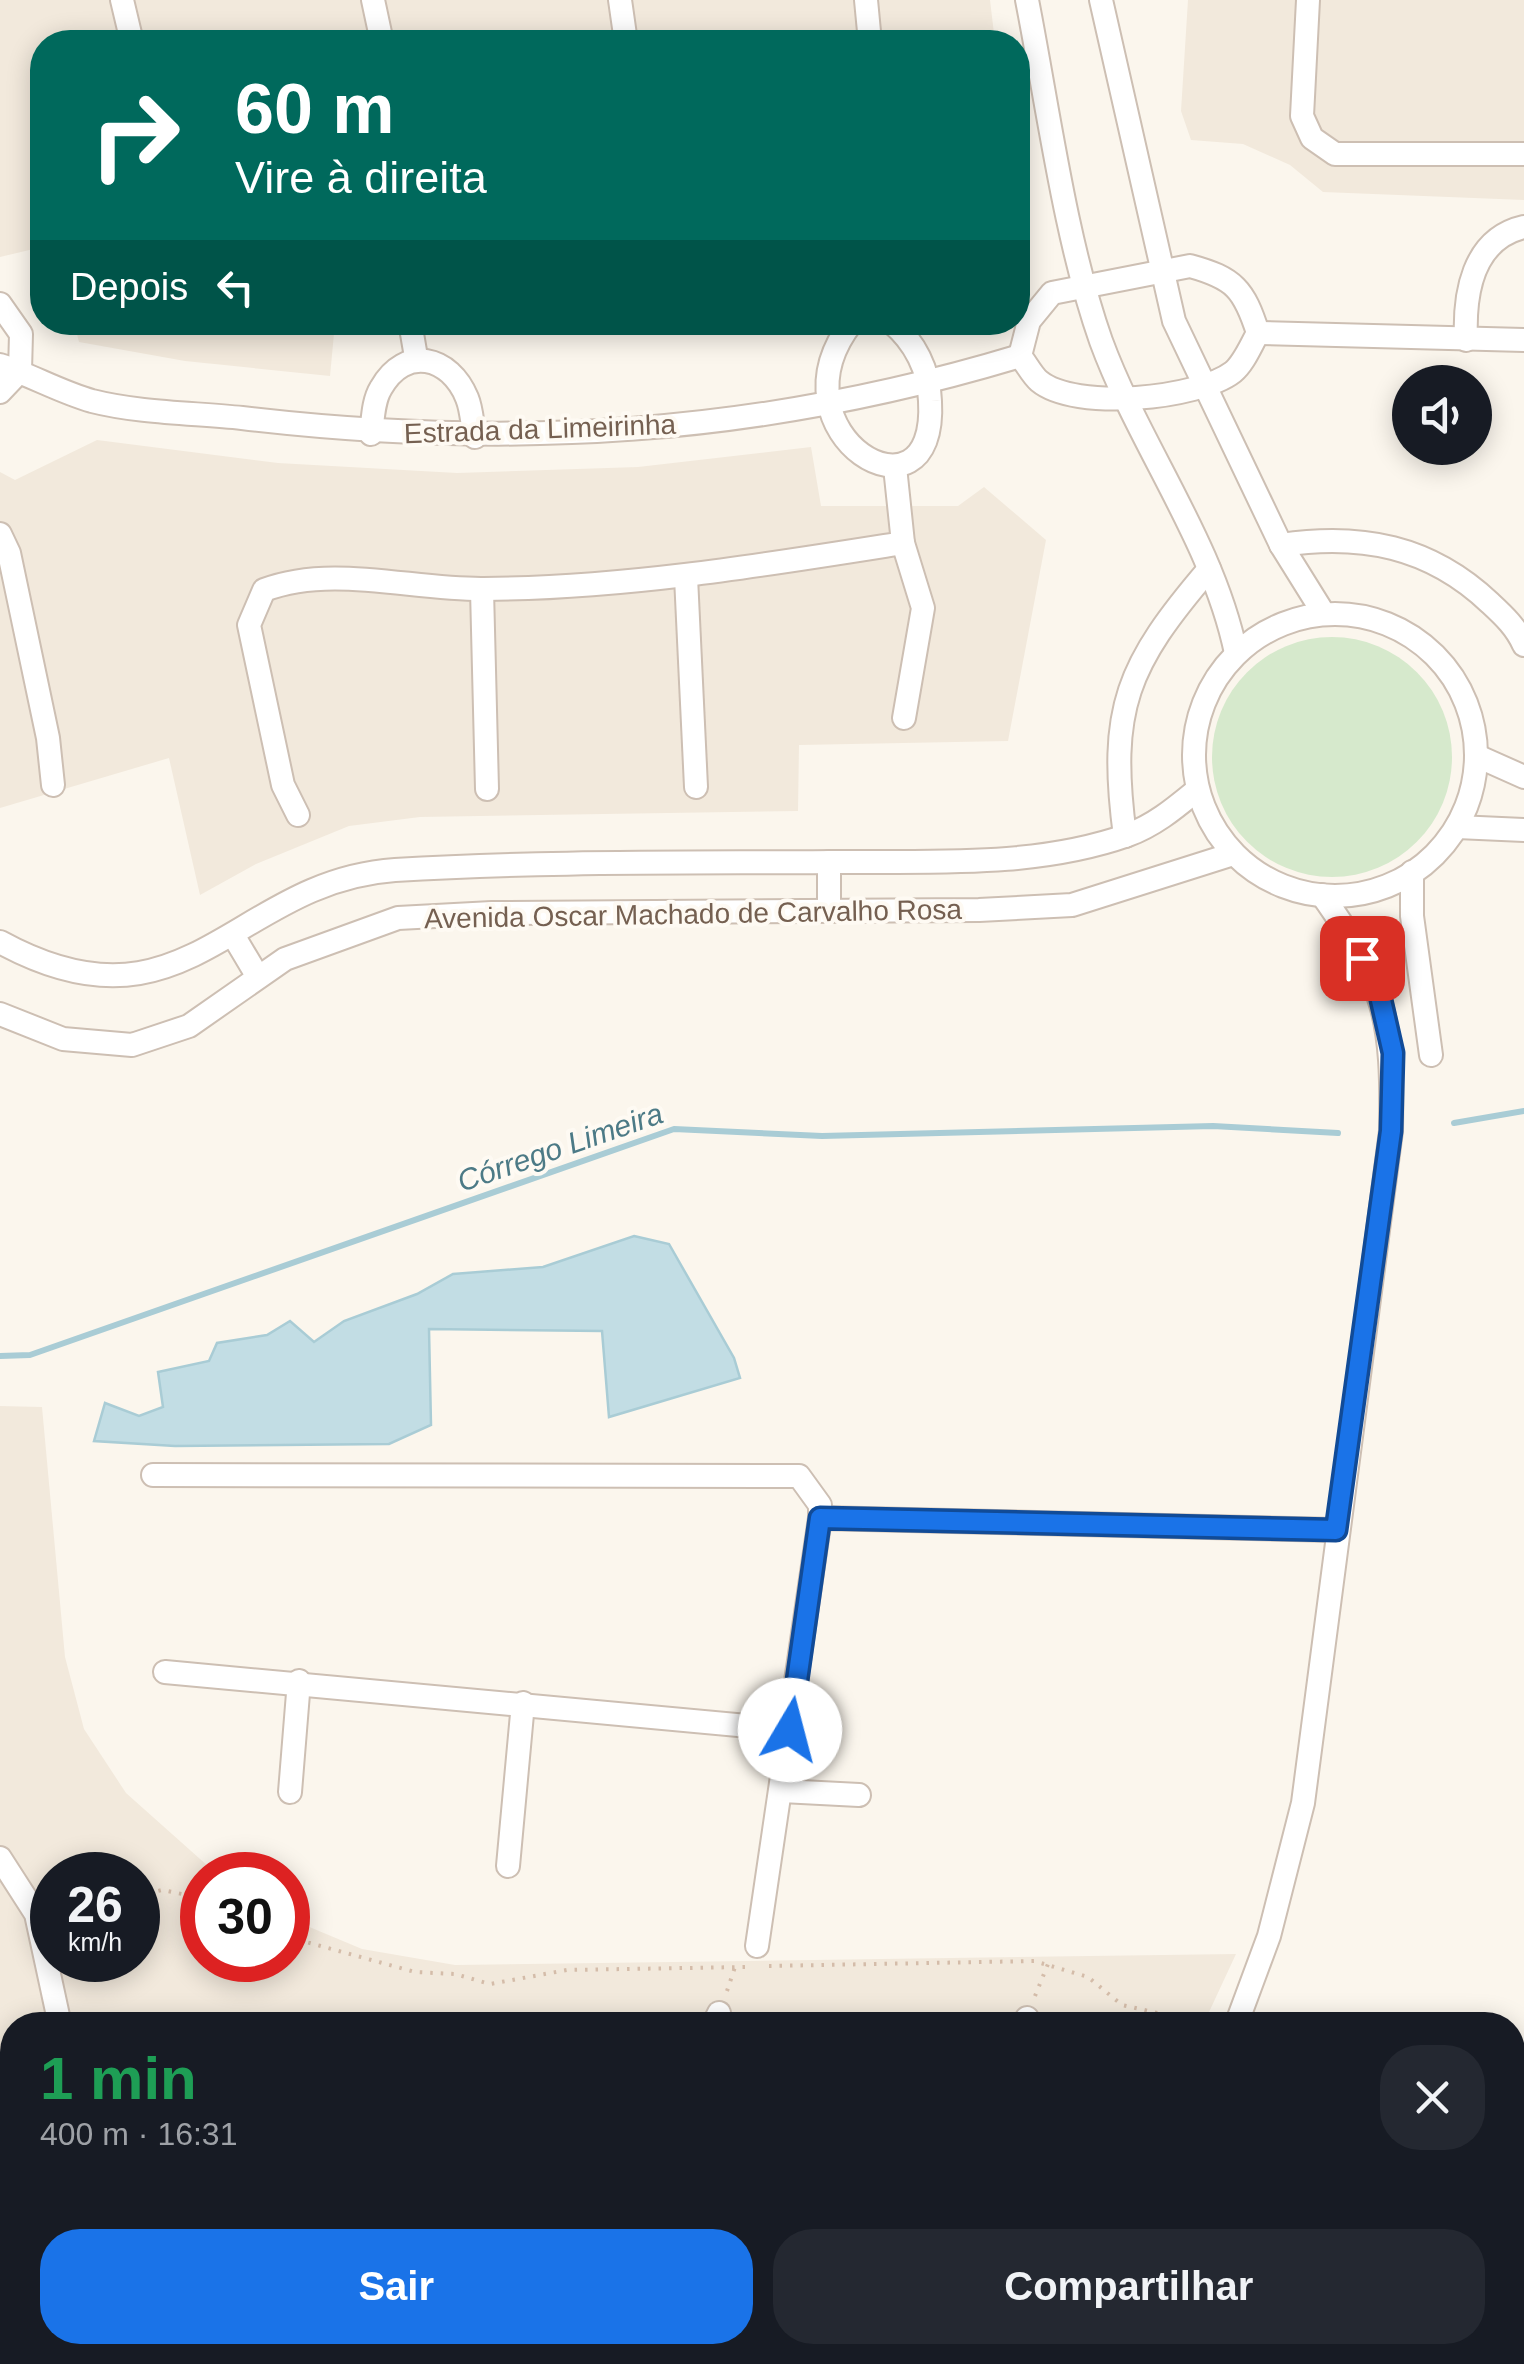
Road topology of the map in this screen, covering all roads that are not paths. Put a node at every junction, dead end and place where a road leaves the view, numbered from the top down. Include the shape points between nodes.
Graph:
1 (122, 0) edge
2 (373, 0) edge
3 (620, 0) edge
4 (866, 0) edge
5 (1027, 0) edge
6 (1102, 0) edge
7 (1308, 0) edge
8 (129, 30) edge
9 (379, 30) edge
10 (624, 30) edge
11 (869, 30) edge
12 (1524, 154) edge
13 (1524, 227) edge
14 (1162, 272) junction
15 (1085, 284) junction
16 (0, 304) edge
17 (1030, 321) edge
18 (1258, 333) junction
19 (412, 335) edge
20 (843, 335) edge
21 (906, 335) edge
22 (1026, 335) edge
23 (1466, 340) junction
24 (1524, 340) edge
25 (1020, 356) junction
26 (416, 357) junction
27 (10, 368) edge
28 (930, 383) junction
29 (1208, 387) junction
30 (0, 392) edge
31 (1125, 397) junction
32 (829, 405) junction
33 (371, 434) junction
34 (474, 437) junction
35 (895, 467) junction
36 (0, 534) edge
37 (903, 543) junction
38 (1281, 545) junction
39 (1210, 569) junction
40 (686, 577) junction
41 (482, 590) junction
42 (1324, 614) junction
43 (1524, 644) edge
44 (1236, 653) junction
45 (904, 718) dead end
46 (1477, 756) junction
47 (1524, 777) edge
48 (53, 785) dead end
49 (696, 787) dead end
50 (487, 790) dead end
51 (1197, 790) junction
52 (298, 815) dead end
53 (1457, 827) junction
54 (1524, 830) edge
55 (1125, 836) junction
56 (1233, 854) junction
57 (829, 862) junction
58 (1412, 872) junction
59 (1322, 895) junction
60 (829, 911) junction
61 (234, 935) junction
62 (0, 942) edge
63 (258, 977) junction
64 (0, 1014) edge
65 (1432, 1054) dead end
66 (153, 1475) dead end
67 (820, 1518) junction
68 (1336, 1530) junction
69 (165, 1672) dead end
70 (299, 1682) junction
71 (523, 1703) junction
72 (790, 1730) junction
73 (782, 1790) junction
74 (290, 1792) dead end
75 (859, 1795) dead end
76 (0, 1858) edge
77 (508, 1866) dead end
78 (757, 1946) dead end
79 (57, 2012) edge
80 (1241, 2012) edge

1 - 8 street
2 - 9 street
3 - 10 street
4 - 11 street
5 - 15 street
6 - 14 street
7 - 12 street via 1302,116 1312,138 1335,154
13 - 23 street via 1510,230 1480,258 1464,296
14 - 15 street
14 - 18 street via 1190,266 1224,276 1248,300
14 - 29 street via 1174,321
15 - 17 street via 1052,293
15 - 31 street
16 - 27 street via 21,334
18 - 23 street
18 - 29 street via 1236,370
19 - 26 street
20 - 32 street
21 - 28 street
22 - 25 street
23 - 24 street
25 - 28 street, Estrada da Limeirinha
25 - 31 street via 1039,381 1072,396
26 - 33 street via 380,388
26 - 34 street via 453,375 468,399
27 - 30 street
27 - 33 street, Estrada da Limeirinha via 92,401
28 - 32 street, Estrada da Limeirinha
28 - 35 street via 932,427 918,452
29 - 31 street
29 - 38 street
31 - 39 street
32 - 34 street, Estrada da Limeirinha via 640,430
32 - 35 street via 850,448 871,464
33 - 34 street, Estrada da Limeirinha
35 - 37 street
36 - 48 street via 13,571
37 - 40 street
37 - 45 street via 923,608
38 - 42 street
38 - 43 street via 1320,539 1396,546 1460,574
39 - 44 street
39 - 55 street via 1138,664 1118,727
40 - 41 street
40 - 49 street
41 - 50 street
41 - 52 street via 297,578 264,590 249,625 283,784
42 - 44 street via 1266,631
42 - 46 street via 1374,618 1408,632 1437,656 1473,719
44 - 51 street via 1198,716
46 - 47 street
46 - 53 street
51 - 55 street, Avenida Oscar Machado de Carvalho Rosa via 1155,824
51 - 56 street
53 - 54 street
53 - 58 street
55 - 57 street, Avenida Oscar Machado de Carvalho Rosa via 1063,852 980,861
56 - 59 street via 1262,876
56 - 60 street, Avenida Oscar Machado de Carvalho Rosa via 1072,904
57 - 60 street
57 - 61 street, Avenida Oscar Machado de Carvalho Rosa via 384,871 295,896
58 - 59 street via 1370,892
58 - 65 street
59 - 68 street via 1378,987 1393,1053 1391,1131
60 - 63 street, Avenida Oscar Machado de Carvalho Rosa via 398,918 285,959
61 - 62 street, Avenida Oscar Machado de Carvalho Rosa via 171,966 113,978 39,963
61 - 63 street
63 - 64 street, Avenida Oscar Machado de Carvalho Rosa via 189,1026 132,1045 62,1040
66 - 67 street via 799,1476 820,1505
67 - 68 street
67 - 72 street
68 - 80 street via 1303,1803 1269,1936
69 - 70 street
70 - 71 street
70 - 74 street
71 - 72 street
71 - 77 street
72 - 73 street
73 - 75 street
73 - 78 street
76 - 79 street via 36,1914

